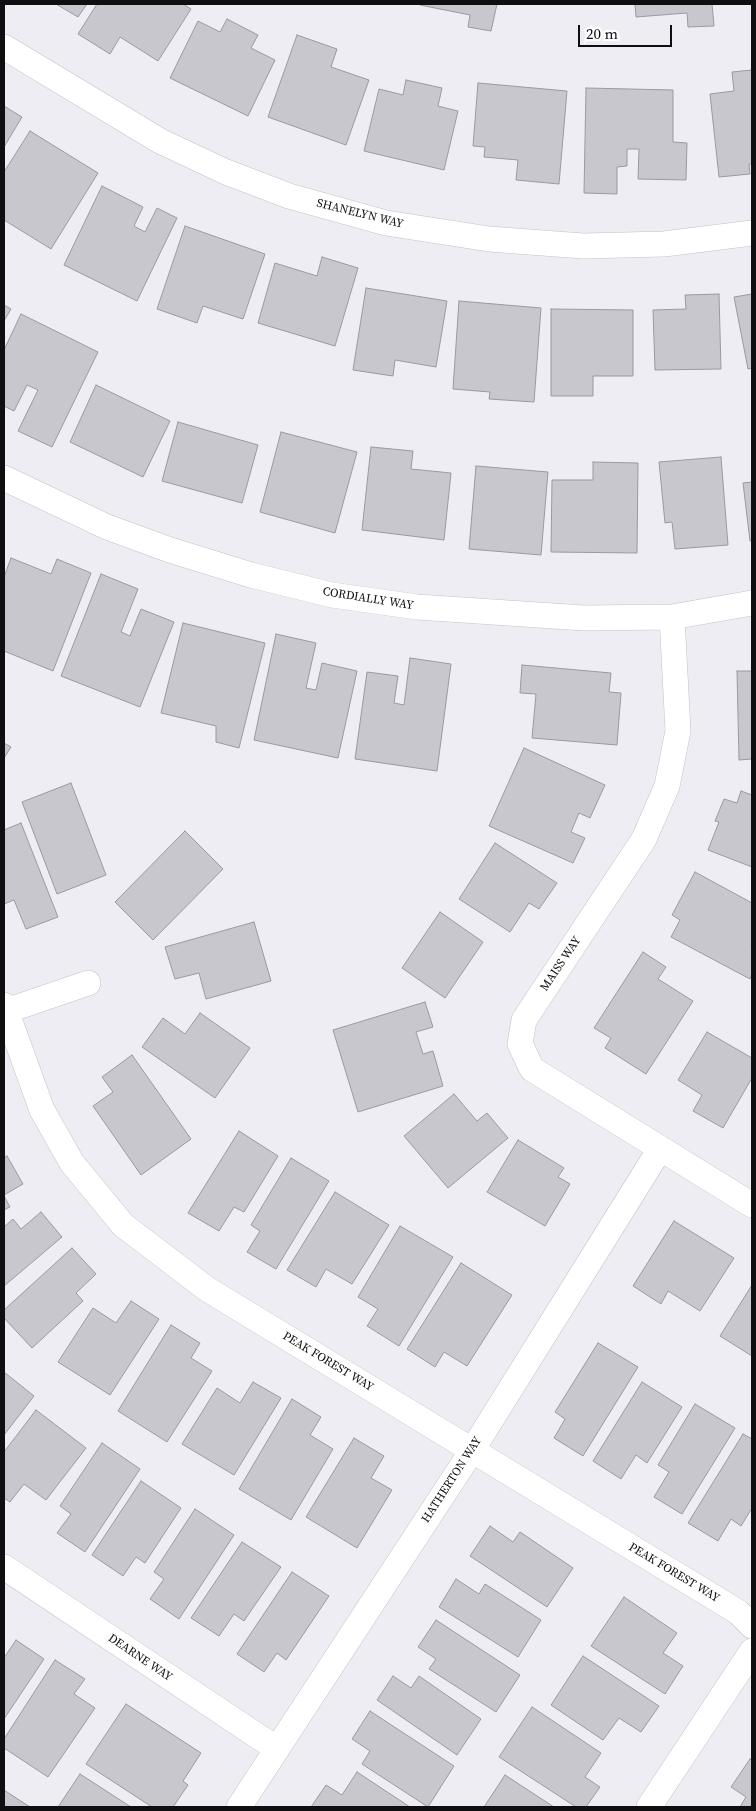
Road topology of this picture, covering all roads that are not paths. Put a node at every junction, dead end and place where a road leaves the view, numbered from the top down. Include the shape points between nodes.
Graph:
1 (4, 47) edge
2 (752, 233) edge
3 (4, 478) edge
4 (752, 603) edge
5 (672, 618) junction
6 (88, 983) dead end
7 (5, 1008) edge
8 (660, 1149) junction
9 (752, 1205) edge
10 (473, 1449) junction
11 (4, 1567) edge
12 (752, 1626) edge
13 (752, 1651) edge
14 (277, 1750) junction
15 (239, 1807) edge
16 (649, 1807) edge

1 - 2 street, SHANELYN WAY via 160,141 226,172 289,196 386,223 489,239 583,246 664,244
3 - 5 street, CORDIALLY WAY via 107,527 170,550 332,595 434,608 584,618
4 - 5 street, CORDIALLY WAY
5 - 8 street, MAISS WAY via 678,731 667,786 644,839 524,1020 520,1044 532,1069
6 - 7 street
7 - 10 street, PEAK FOREST WAY via 42,1110 72,1163 123,1225 207,1289
8 - 9 street, MAISS WAY
8 - 10 street, HATHERTON WAY
10 - 12 street, PEAK FOREST WAY via 738,1612
10 - 14 street, HATHERTON WAY
11 - 14 street, DEARNE WAY
13 - 16 street
14 - 15 street, HATHERTON WAY

